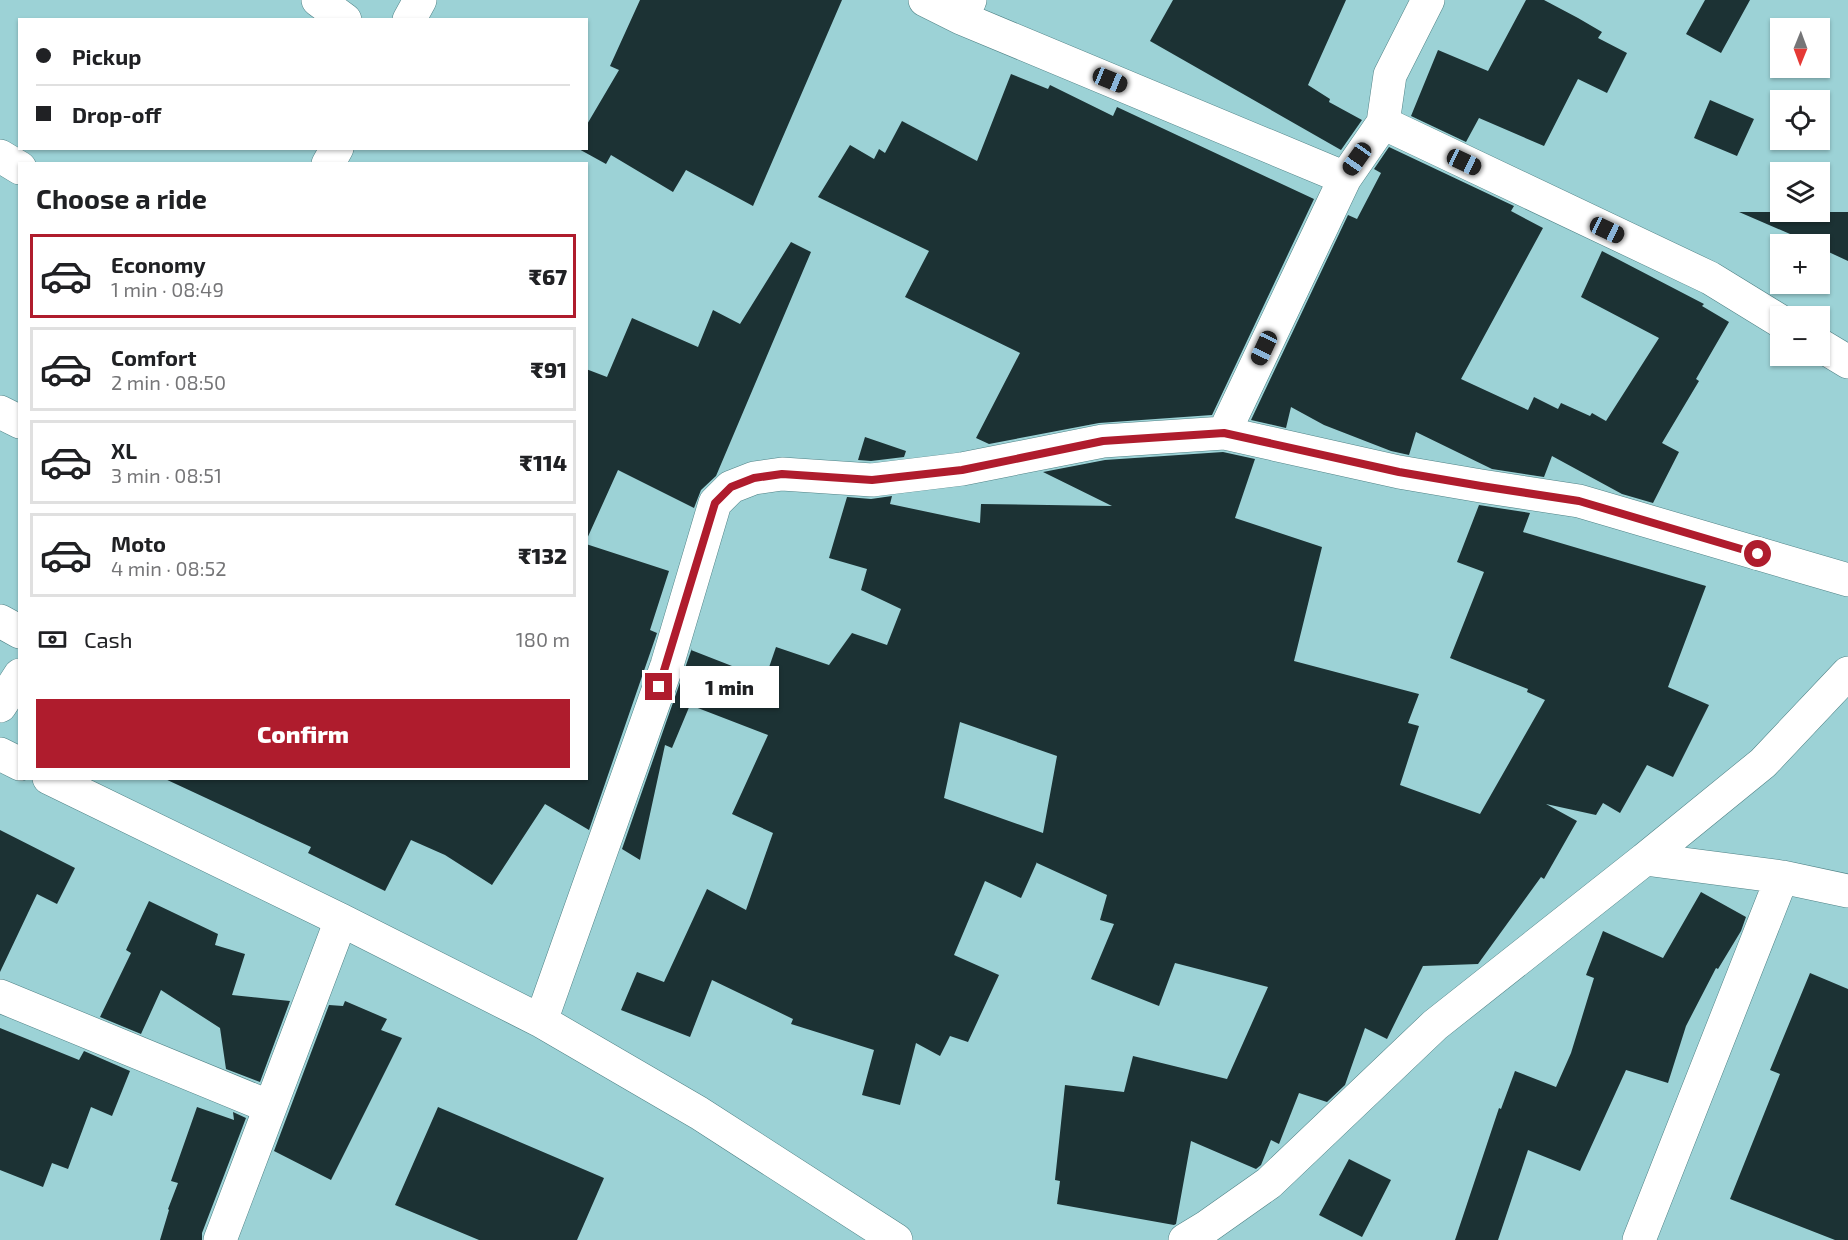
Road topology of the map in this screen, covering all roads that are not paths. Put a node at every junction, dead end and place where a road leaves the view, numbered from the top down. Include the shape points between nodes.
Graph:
1 (318, 0) edge
2 (420, 0) edge
3 (926, 0) edge
4 (1428, 0) edge
5 (965, 9) edge
6 (342, 18) edge
7 (410, 18) edge
8 (1383, 123) junction
9 (0, 156) edge
10 (18, 167) edge
11 (1345, 178) junction
12 (1770, 315) edge
13 (1830, 351) edge
14 (1848, 362) edge
15 (0, 412) edge
16 (18, 421) edge
17 (1224, 433) junction
18 (1848, 580) edge
19 (0, 621) edge
20 (18, 631) edge
21 (1848, 673) edge
22 (18, 678) edge
23 (0, 706) edge
24 (0, 754) edge
25 (18, 763) edge
26 (54, 780) edge
27 (1645, 860) junction
28 (1782, 878) junction
29 (1848, 891) edge
30 (341, 920) junction
31 (0, 996) edge
32 (541, 1022) junction
33 (270, 1107) junction
34 (220, 1240) edge
35 (896, 1240) edge
36 (1185, 1240) edge
37 (1639, 1240) edge

1 - 6 street
2 - 7 street
3 - 5 street
4 - 8 street via 1390,75
5 - 11 street
8 - 11 street
8 - 12 street via 1710,278
9 - 10 street
11 - 17 street
13 - 14 street
15 - 16 street
17 - 18 street via 1399,472 1579,501
17 - 32 street via 1103,441 962,470 872,480 782,474 754,478 731,487 715,503 667,665
19 - 20 street
21 - 27 street via 1763,763
22 - 23 street
24 - 25 street
26 - 30 street
27 - 28 street
27 - 36 street via 1435,1025 1269,1183
28 - 29 street
28 - 37 street
30 - 32 street
30 - 33 street
31 - 33 street
32 - 35 street via 699,1113
33 - 34 street

